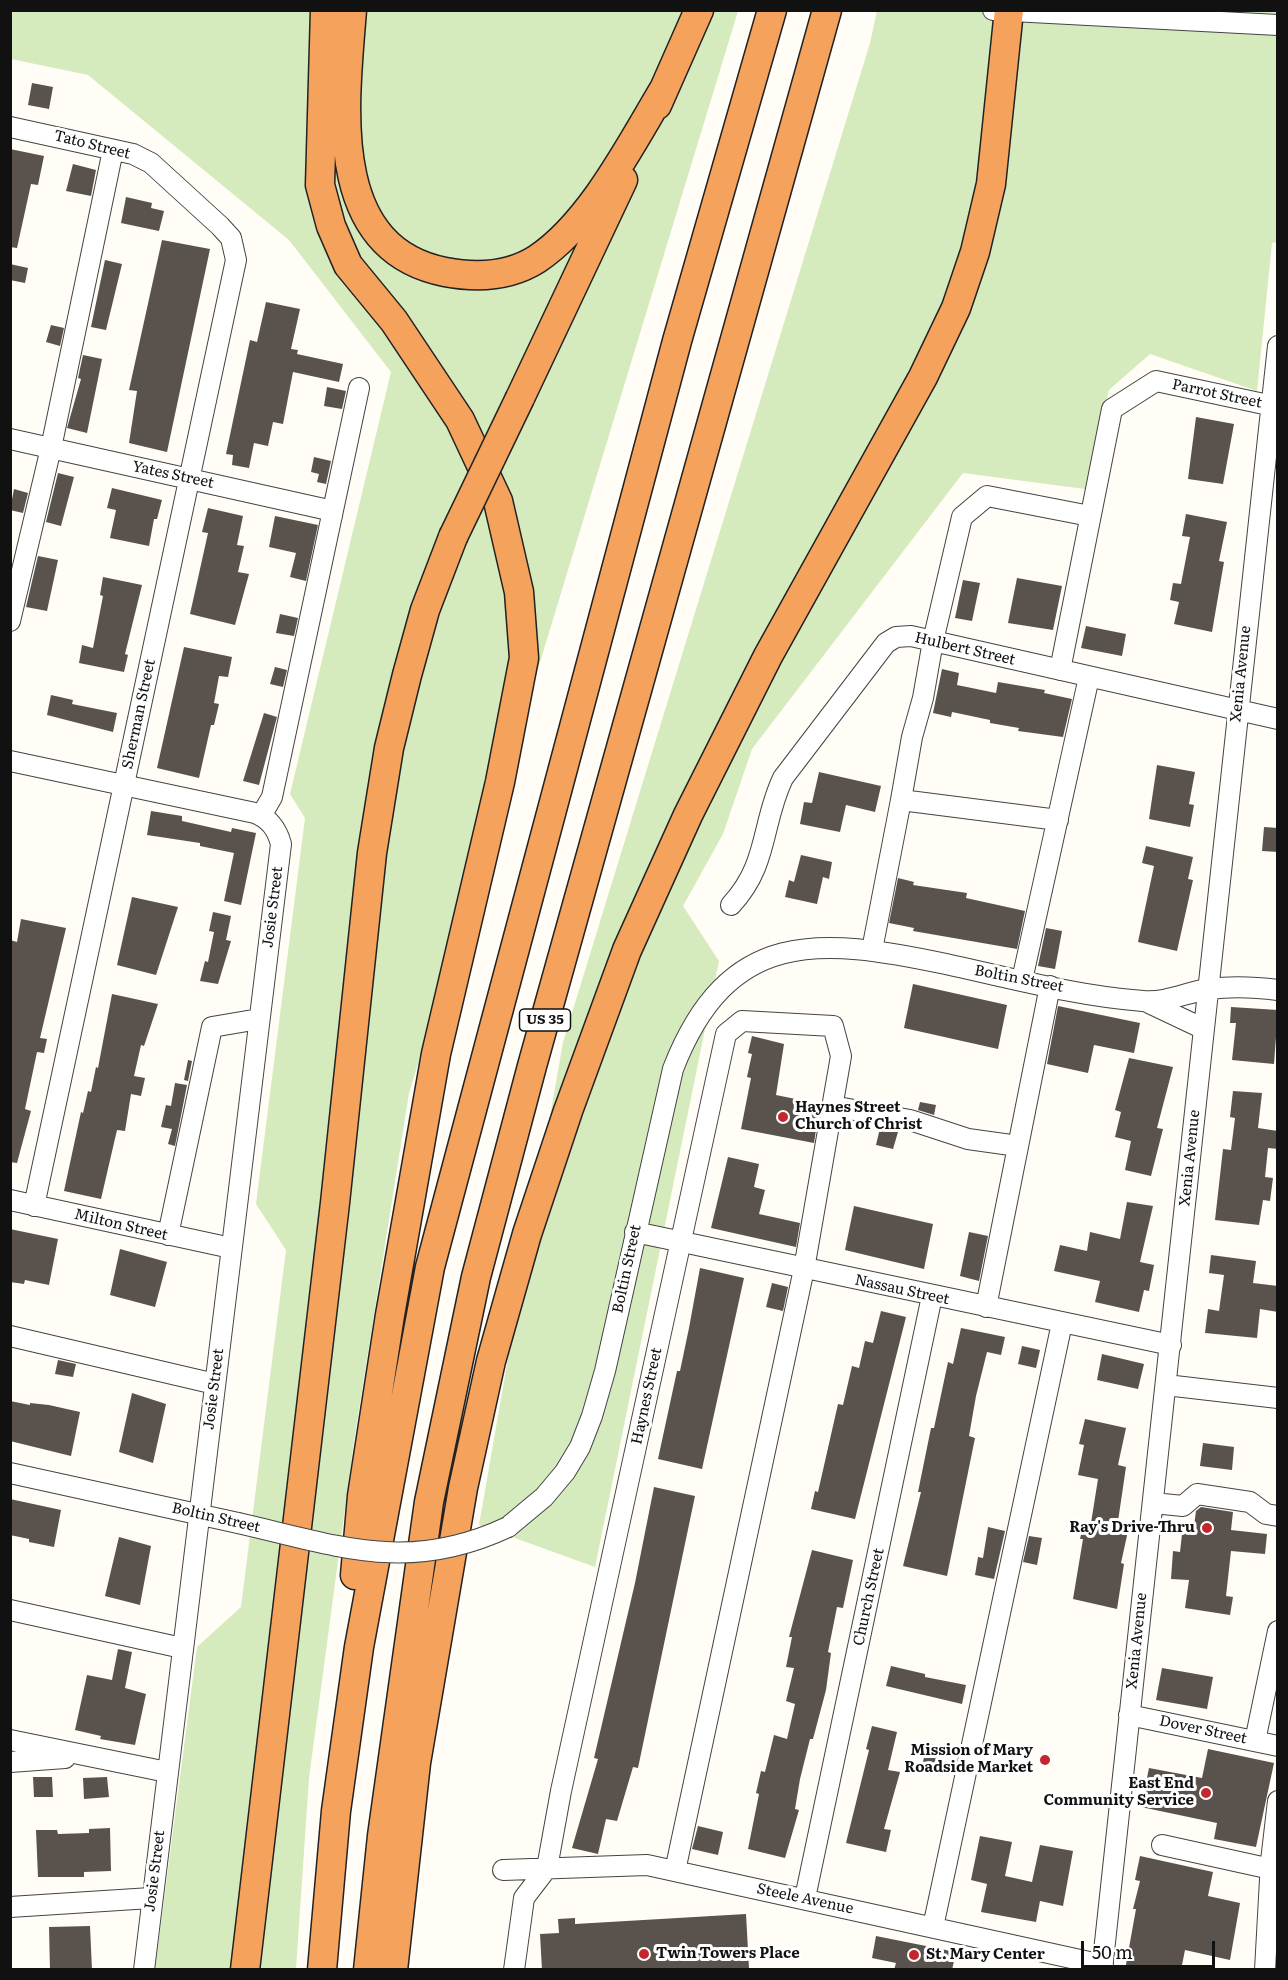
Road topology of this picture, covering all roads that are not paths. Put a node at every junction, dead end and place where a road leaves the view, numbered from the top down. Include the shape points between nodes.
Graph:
1 (325, 10) edge
2 (352, 10) edge
3 (699, 10) edge
4 (772, 10) edge
5 (827, 10) edge
6 (993, 10) edge
7 (1009, 11) edge
8 (1278, 25) edge
9 (664, 89) junction
10 (10, 127) edge
11 (113, 150) junction
12 (220, 226) joint
13 (1278, 346) edge
14 (359, 388) dead end
15 (1274, 407) edge
16 (10, 439) edge
17 (51, 448) junction
18 (189, 478) junction
19 (332, 516) junction
20 (1090, 516) junction
21 (10, 621) edge
22 (933, 641) junction
23 (1060, 670) junction
24 (1089, 677) junction
25 (1238, 710) junction
26 (1278, 719) edge
27 (10, 761) edge
28 (124, 784) junction
29 (901, 800) junction
30 (261, 816) junction
31 (1058, 820) junction
32 (731, 905) dead end
33 (872, 950) junction
34 (1022, 980) junction
35 (1050, 986) junction
36 (1208, 989) junction
37 (1278, 990) edge
38 (1144, 1001) junction
39 (260, 1018) junction
40 (1204, 1029) junction
41 (832, 1106) junction
42 (1018, 1146) junction
43 (10, 1200) edge
44 (34, 1206) junction
45 (635, 1232) junction
46 (168, 1235) junction
47 (680, 1242) junction
48 (231, 1248) junction
49 (804, 1269) junction
50 (932, 1296) junction
51 (986, 1307) junction
52 (1062, 1323) junction
53 (10, 1336) edge
54 (1171, 1345) junction
55 (215, 1384) junction
56 (1166, 1384) junction
57 (1278, 1398) edge
58 (10, 1473) edge
59 (1153, 1503) junction
60 (199, 1515) junction
61 (1278, 1516) edge
62 (10, 1610) edge
63 (1278, 1631) edge
64 (182, 1648) junction
65 (1129, 1715) junction
66 (10, 1740) edge
67 (1255, 1741) junction
68 (1278, 1746) edge
69 (87, 1757) junction
70 (10, 1762) edge
71 (167, 1772) junction
72 (1278, 1801) edge
73 (336, 1811) junction
74 (1162, 1845) dead end
75 (547, 1868) junction
76 (503, 1870) dead end
77 (675, 1871) junction
78 (1273, 1879) edge
79 (151, 1898) junction
80 (805, 1898) junction
81 (10, 1907) edge
82 (933, 1927) junction
83 (1102, 1967) edge
84 (144, 1970) edge
85 (245, 1970) edge
86 (322, 1970) edge
87 (368, 1970) edge
88 (393, 1970) edge
89 (514, 1970) edge
90 (1265, 1970) edge

1 - 73 highway via 320,185 331,226 348,265 394,321 460,420 498,501 519,592 524,658 500,782 436,1054 390,1315 362,1496
2 - 9 highway via 346,127 350,169 360,204 376,231 405,257 434,270 471,277 507,273 537,259 574,225 605,187
3 - 9 highway
4 - 73 highway, US 35 via 674,353 430,1267 359,1647
5 - 87 highway, US 35 via 476,1277 429,1502 382,1836
6 - 7 street
7 - 8 street
7 - 88 highway via 991,184 975,252 956,308 923,377 768,656 688,815 627,950 527,1234 491,1361 461,1499 416,1763
9 - 85 highway, bridge via 453,537 425,610 389,748 372,853
10 - 11 street, Tato Street
11 - 12 street, Tato Street via 151,163
11 - 17 street
12 - 18 street, Sherman Street via 231,238 236,260
13 - 15 street, Xenia Avenue
14 - 19 street
15 - 20 street, Parrot Street via 1156,381 1112,409
15 - 25 street, Xenia Avenue
16 - 17 street, Yates Street
17 - 18 street, Yates Street
17 - 21 street
18 - 19 street, Yates Street via 324,509
18 - 28 street, Sherman Street
19 - 30 street via 272,797
20 - 22 street via 987,496 963,517
20 - 23 street
22 - 23 street, Hulbert Street
22 - 29 street
22 - 32 street, Hulbert Street via 910,636 886,643 818,729 775,794 761,859
23 - 24 street, Hulbert Street
24 - 25 street, Hulbert Street
24 - 31 street
25 - 26 street, Hulbert Street
25 - 36 street, Xenia Avenue
27 - 28 street
28 - 30 street
28 - 44 street, Sherman Street
29 - 31 street
29 - 33 street
30 - 39 street, Josie Street via 277,832 281,844
31 - 34 street
33 - 34 street, Boltin Street
33 - 45 street, Boltin Street via 818,946 792,950 740,972 719,989 685,1039 673,1069
34 - 35 street, Boltin Street
35 - 38 street, Boltin Street
35 - 42 street
36 - 37 street, Boltin Street
36 - 38 street, Boltin Street via 1179,998
36 - 40 street, Xenia Avenue
38 - 40 street
39 - 46 street via 212,1027
39 - 48 street, Josie Street
40 - 54 street, Xenia Avenue
41 - 42 street via 910,1119 968,1139
41 - 47 street, Haynes Street via 841,1056 833,1026 742,1021 726,1034
41 - 49 street
42 - 51 street
43 - 44 street, Milton Street
44 - 46 street, Milton Street
45 - 47 street, Nassau Street
45 - 60 street, Boltin Street, bridge via 605,1371 580,1447 544,1497 508,1527 453,1548 400,1554 342,1547
46 - 48 street, Milton Street
47 - 49 street, Nassau Street
47 - 75 street, Haynes Street
48 - 55 street, Josie Street
49 - 50 street, Nassau Street
49 - 77 street
50 - 51 street, Nassau Street
50 - 80 street, Church Street
51 - 52 street, Nassau Street
52 - 54 street, Nassau Street
52 - 82 street
53 - 55 street
54 - 56 street, Xenia Avenue
55 - 60 street, Josie Street
56 - 57 street
56 - 59 street, Xenia Avenue
58 - 60 street, Boltin Street
59 - 61 street via 1183,1506 1197,1494 1250,1502 1266,1514
59 - 65 street, Xenia Avenue
60 - 64 street, Josie Street
62 - 64 street
63 - 67 street
64 - 71 street, Josie Street
65 - 67 street, Dover Street
65 - 83 street, Xenia Avenue
66 - 69 street
67 - 68 street, Dover Street
69 - 70 street
69 - 71 street
71 - 79 street, Josie Street
72 - 78 street
73 - 86 highway, US 35
74 - 78 street
75 - 76 street, Steele Avenue
75 - 77 street, Steele Avenue via 647,1865
75 - 89 street via 524,1898
77 - 80 street, Steele Avenue
78 - 90 street
79 - 81 street
79 - 84 street, Josie Street
80 - 82 street, Steele Avenue
82 - 83 street, Steele Avenue

